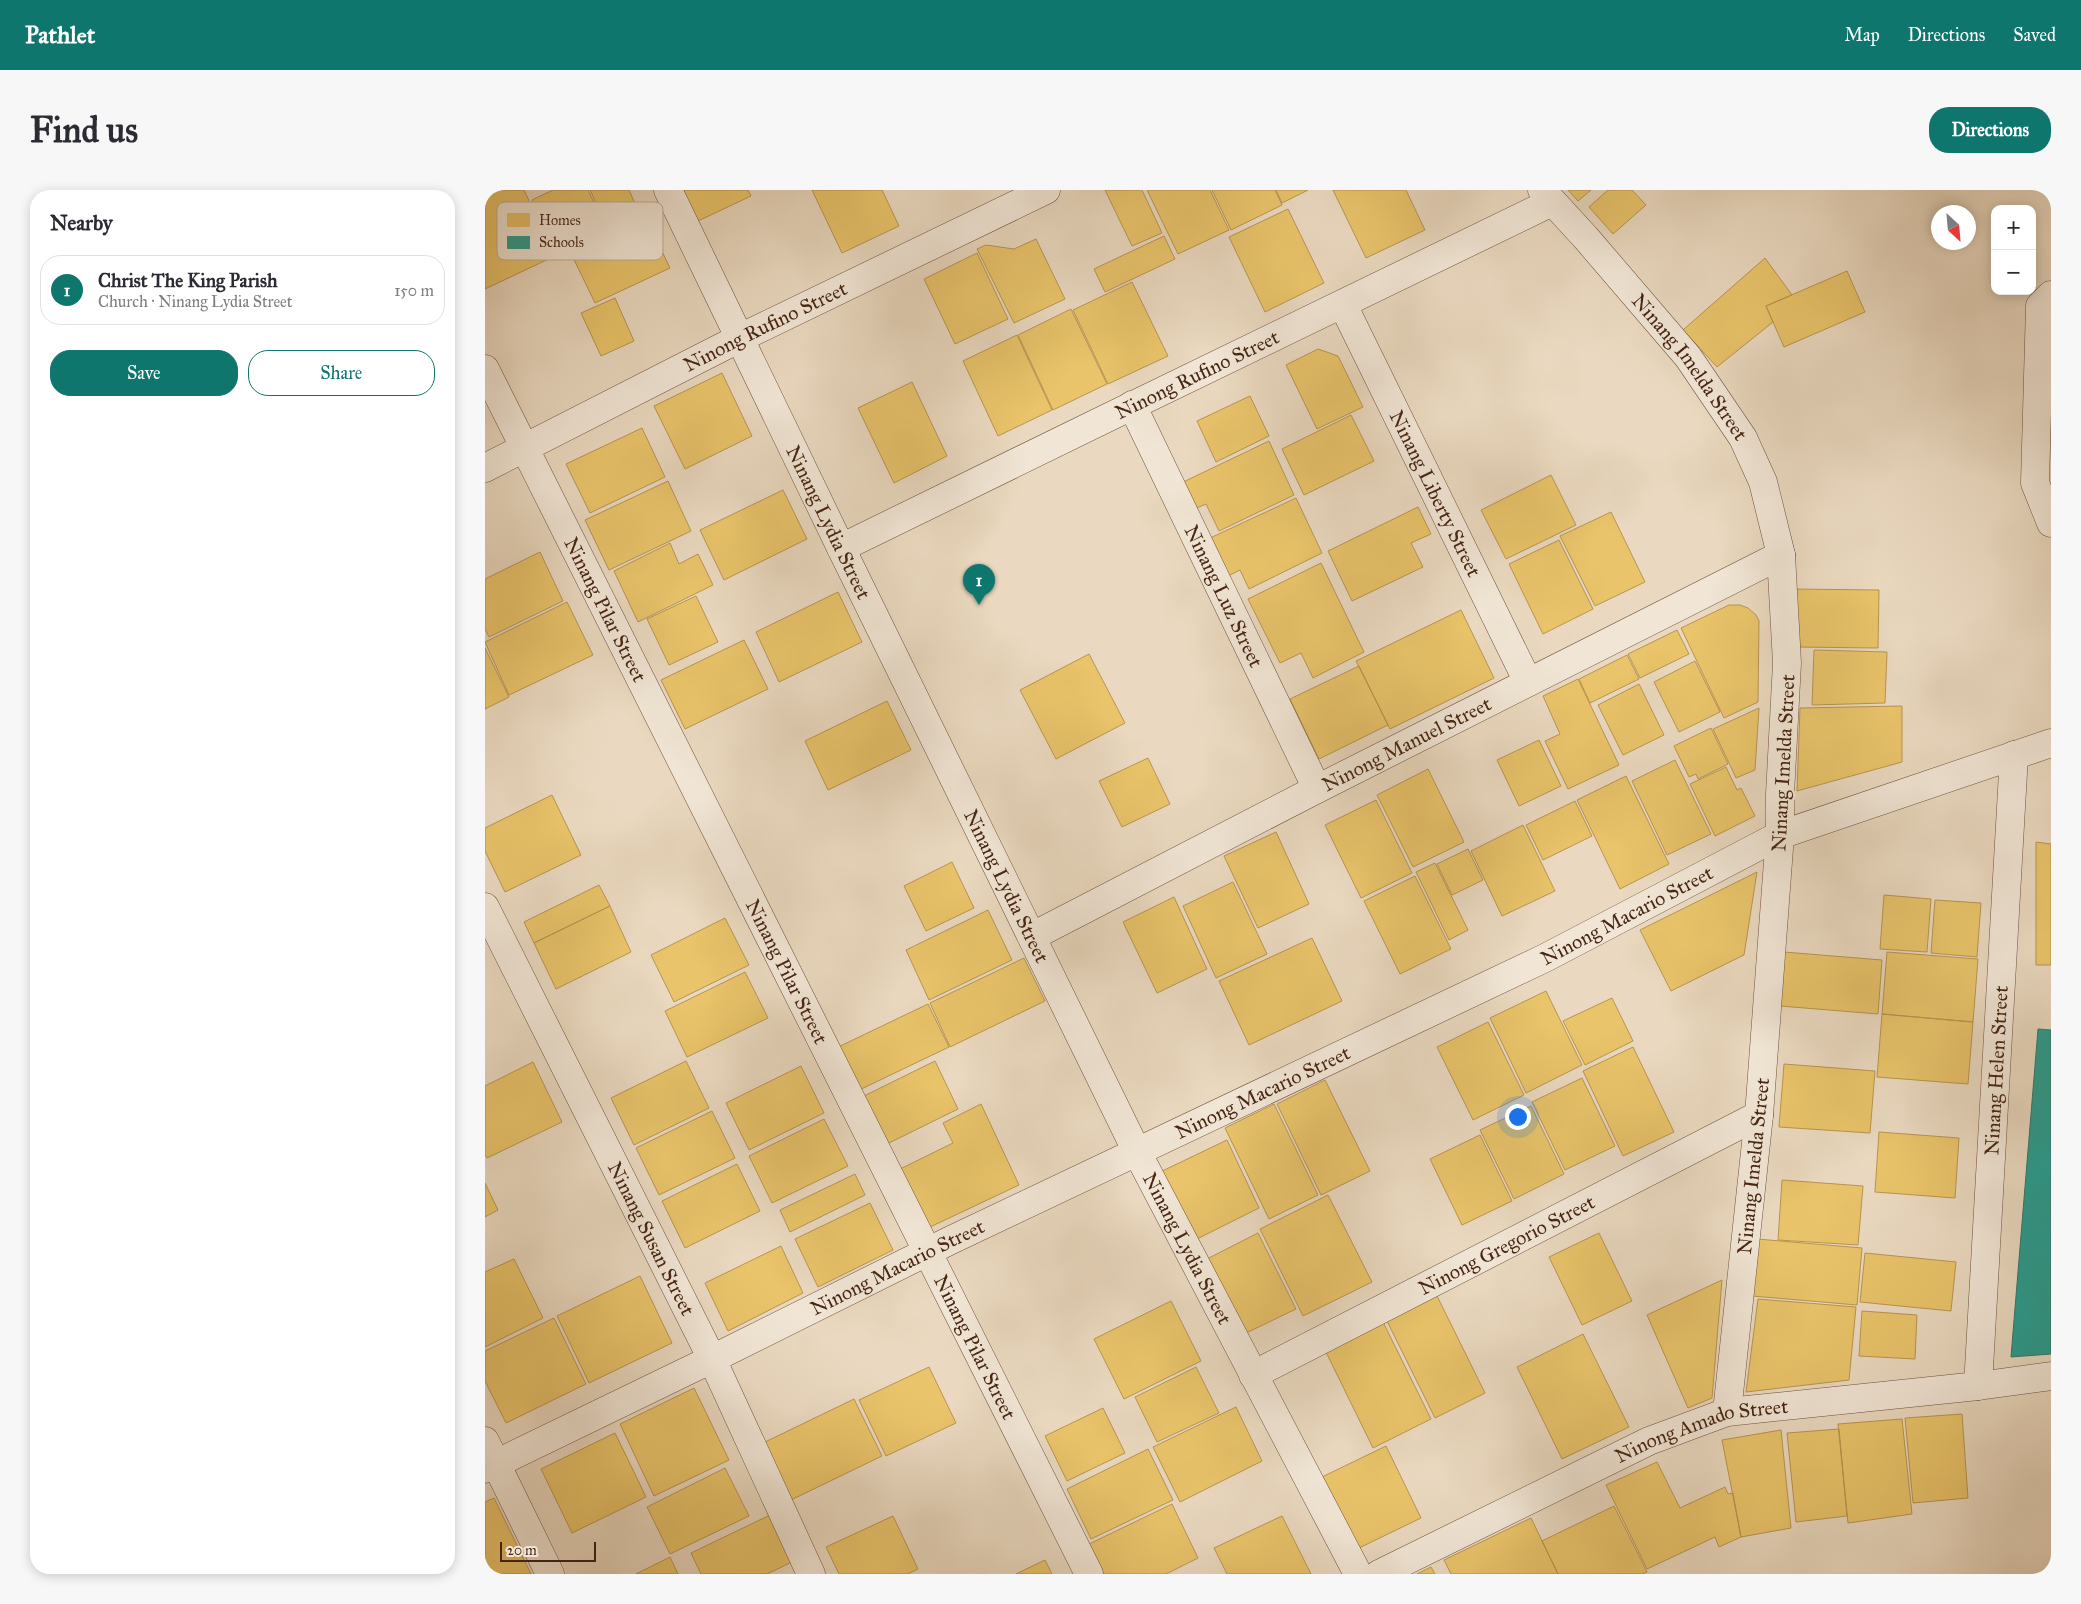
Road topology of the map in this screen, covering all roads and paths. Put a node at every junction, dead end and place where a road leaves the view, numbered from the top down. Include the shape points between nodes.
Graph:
1 (668, 190) edge
2 (1046, 190) edge
3 (1547, 196) edge
4 (2046, 300) edge
5 (1343, 305) junction
6 (740, 338) junction
7 (485, 369) edge
8 (1132, 405) junction
9 (525, 449) junction
10 (485, 468) edge
11 (2051, 523) edge
12 (841, 548) junction
13 (1781, 555) junction
14 (1528, 682) junction
15 (2051, 743) edge
16 (2014, 754) junction
17 (1317, 789) junction
18 (1780, 835) junction
19 (485, 907) edge
20 (1033, 936) junction
21 (1759, 1115) junction
22 (1137, 1152) junction
23 (928, 1251) junction
24 (712, 1359) junction
25 (1253, 1375) junction
26 (2051, 1376) edge
27 (1978, 1386) junction
28 (1727, 1412) junction
29 (489, 1458) edge
30 (550, 1574) edge
31 (811, 1574) edge
32 (1089, 1574) edge
33 (1358, 1574) edge
34 (1379, 1574) edge

1 - 6 street, Ninang Lydia Street
2 - 6 street, Ninong Rufino Street
3 - 5 street, Ninong Rufino Street
3 - 13 street, Ninang Imelda Street via 1688,357 1743,438 1763,482
4 - 11 street via 2035,483
5 - 8 street, Ninong Rufino Street
5 - 14 street, Ninang Liberty Street
6 - 9 street, Ninong Rufino Street
6 - 12 street, Ninang Lydia Street
7 - 9 street, Ninang Pilar Street
8 - 12 street, Ninong Rufino Street
8 - 17 street, Ninang Luz Street
9 - 10 street, Ninong Rufino Street
9 - 23 street, Ninang Pilar Street
12 - 20 street, Ninang Lydia Street
13 - 14 street, Ninong Manuel Street
13 - 18 street, Ninang Imelda Street via 1787,663
14 - 17 street, Ninong Manuel Street
15 - 16 street, Ninong Macario Street
16 - 18 street, Ninong Macario Street
16 - 27 street, Ninang Helen Street
17 - 20 street, Ninong Manuel Street
18 - 21 street, Ninang Imelda Street
18 - 22 street, Ninong Macario Street via 1545,958
19 - 24 street, Ninang Susan Street
20 - 22 street, Ninang Lydia Street
21 - 25 street, Ninong Gregorio Street
21 - 28 street, Ninang Imelda Street
22 - 23 street, Ninong Macario Street
22 - 25 street, Ninang Lydia Street
23 - 24 street, Ninong Macario Street
23 - 32 street, Ninang Pilar Street
24 - 29 street, Ninong Macario Street
24 - 31 street, Ninang Susan Street
25 - 33 street, Ninang Lydia Street
26 - 27 street, Ninong Amado Street
27 - 28 street, Ninong Amado Street
28 - 34 street, Ninong Amado Street via 1649,1441
29 - 30 street

